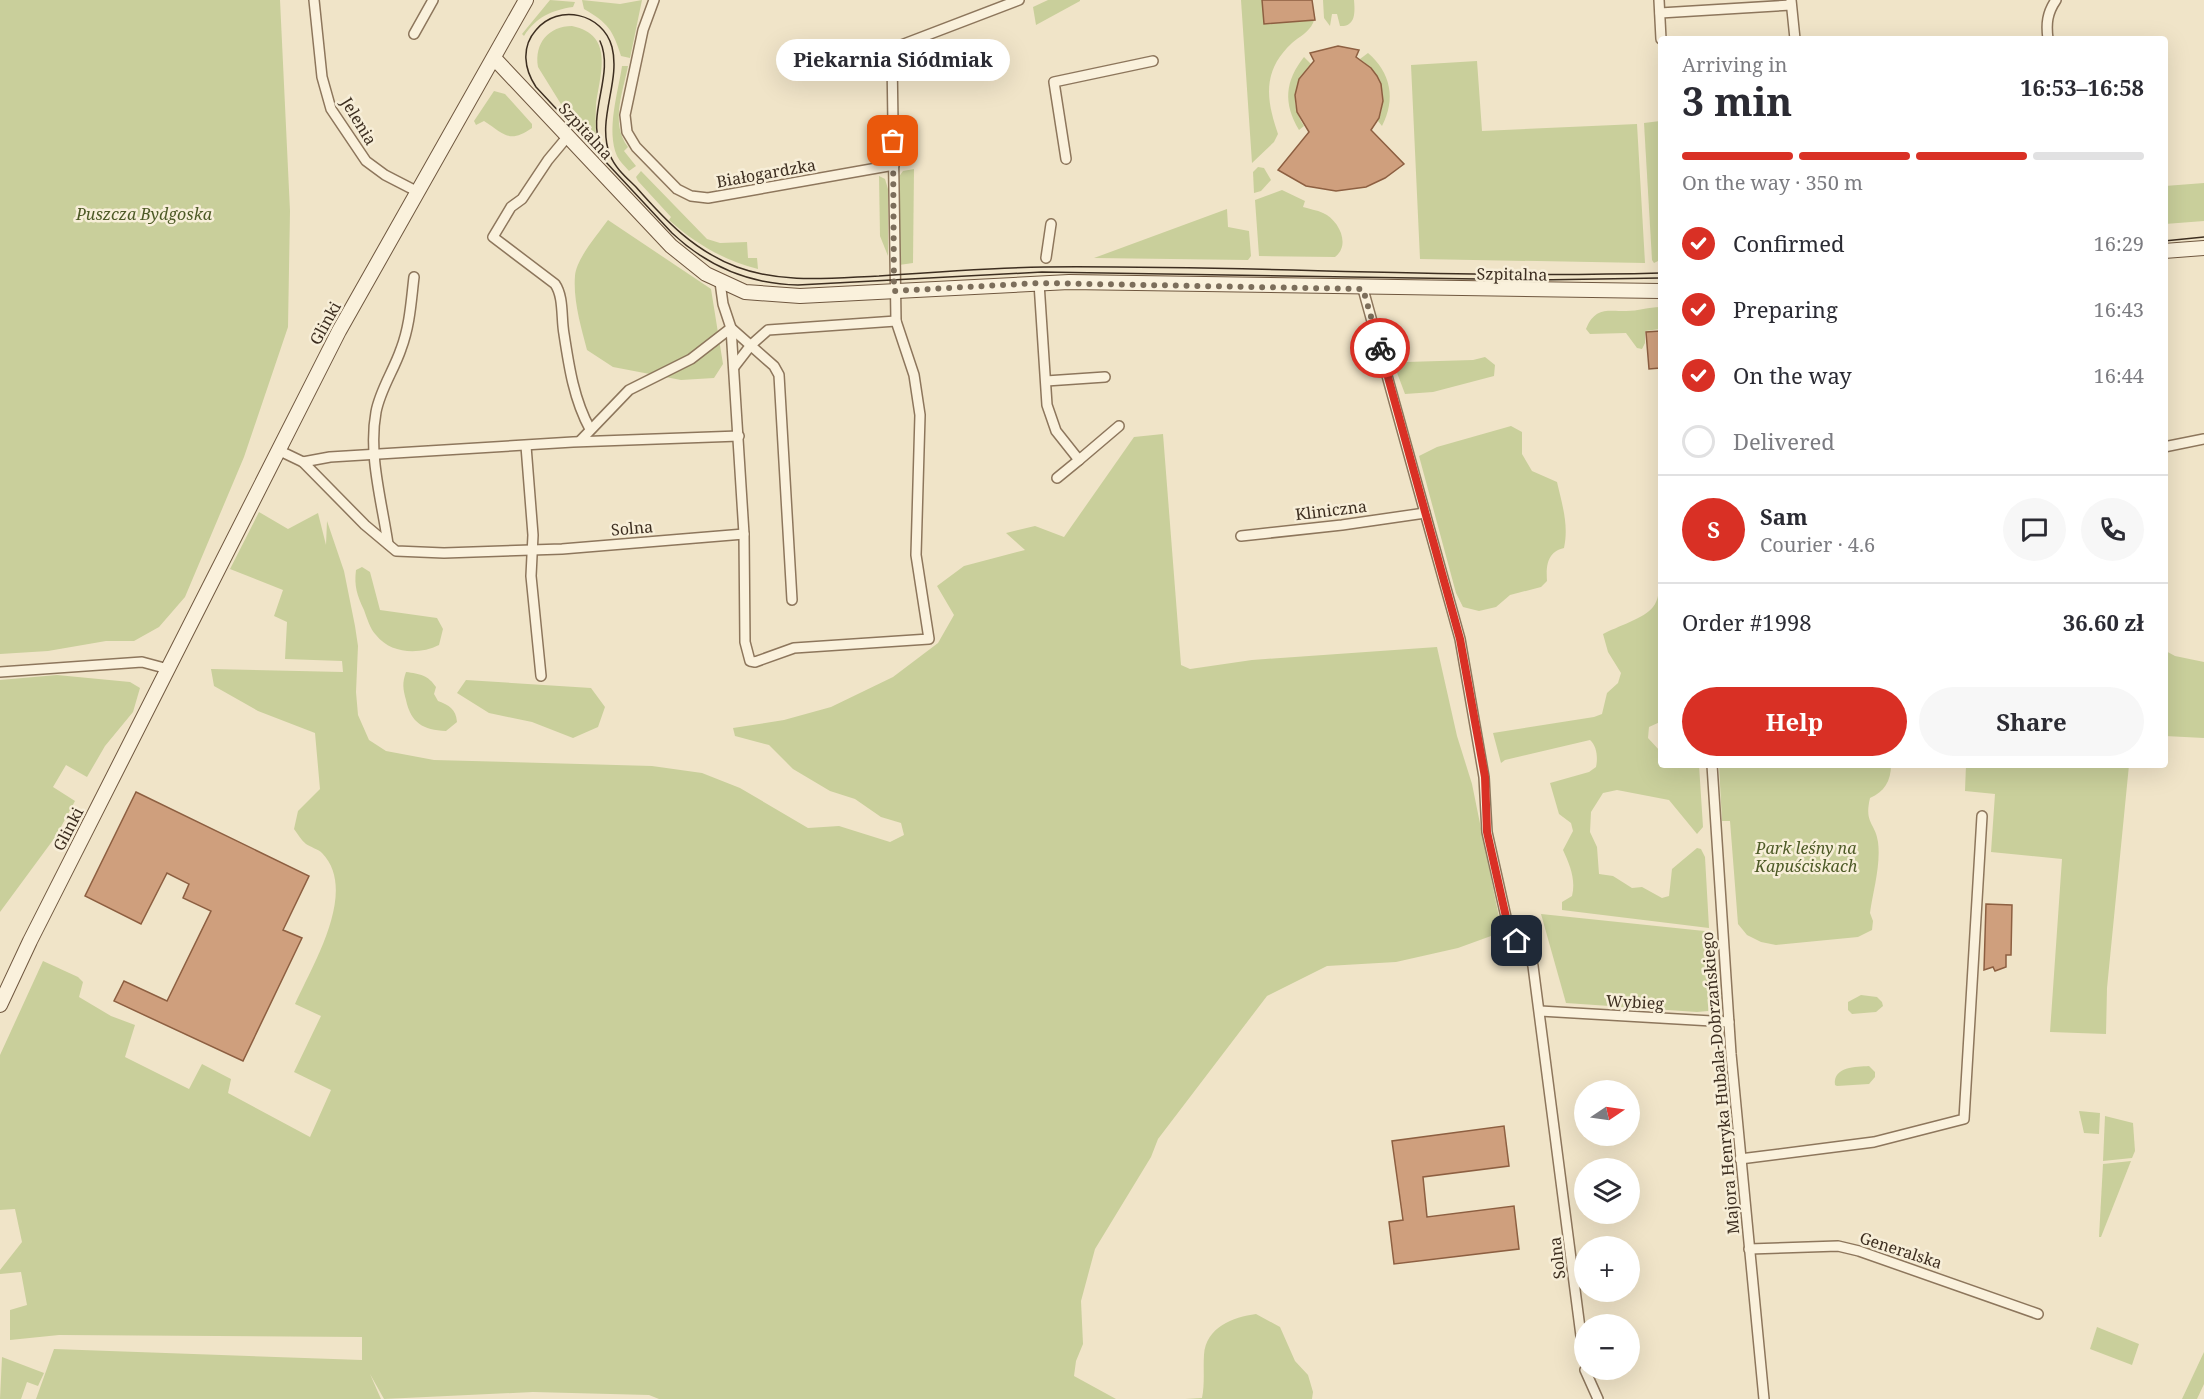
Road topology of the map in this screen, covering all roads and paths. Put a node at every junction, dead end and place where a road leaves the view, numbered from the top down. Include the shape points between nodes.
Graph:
1 (314, 0) edge
2 (434, 0) edge
3 (526, 0) edge
4 (654, 0) edge
5 (1019, 0) edge
6 (1659, 0) edge
7 (2056, 0) edge
8 (1791, 2) edge
9 (1660, 13) junction
10 (414, 34) dead end
11 (1661, 36) edge
12 (1795, 36) edge
13 (2048, 36) edge
14 (494, 58) junction
15 (1153, 61) dead end
16 (568, 136) junction
17 (1066, 159) dead end
18 (894, 165) junction
19 (418, 192) junction
20 (1051, 224) dead end
21 (2204, 248) edge
22 (2168, 251) edge
23 (1046, 258) dead end
24 (414, 277) dead end
25 (720, 282) junction
26 (1039, 283) junction
27 (1363, 289) junction
28 (894, 291) junction
29 (1658, 291) edge
30 (896, 321) junction
31 (731, 328) junction
32 (751, 345) junction
33 (734, 367) junction
34 (1105, 377) dead end
35 (1046, 381) junction
36 (1119, 426) dead end
37 (590, 429) junction
38 (739, 436) junction
39 (2204, 439) edge
40 (580, 441) junction
41 (526, 446) junction
42 (2168, 446) edge
43 (278, 450) junction
44 (375, 454) junction
45 (1079, 460) junction
46 (303, 462) junction
47 (1057, 478) dead end
48 (1425, 513) junction
49 (744, 534) junction
50 (1241, 536) dead end
51 (388, 544) junction
52 (532, 550) junction
53 (792, 600) dead end
54 (168, 669) junction
55 (0, 672) edge
56 (541, 676) dead end
57 (1712, 768) edge
58 (1982, 816) dead end
59 (0, 1005) edge
60 (1540, 1011) junction
61 (1729, 1022) junction
62 (1740, 1159) junction
63 (1749, 1249) junction
64 (1578, 1314) edge
65 (2038, 1314) dead end
66 (1589, 1380) edge
67 (1598, 1399) edge
68 (1764, 1399) edge

1 - 19 street, Jelenia via 322,77 331,109 366,161
2 - 10 street
3 - 14 street, Glinki
4 - 18 street, Białogardzka via 643,30 625,124 636,147 684,194 708,198
5 - 18 street via 896,47 892,70
6 - 9 street
7 - 13 street via 2049,9
8 - 9 street
8 - 12 street
9 - 11 street
14 - 16 street, Szpitalna
14 - 19 street, Glinki
15 - 17 street via 1054,82
16 - 25 street, Szpitalna via 652,227 693,265
16 - 37 street via 522,199 511,207 494,237 561,292 572,379
18 - 28 street
19 - 43 street, Glinki via 339,331
20 - 23 street
21 - 22 street
24 - 44 street via 410,322 376,411
25 - 28 street, Szpitalna via 745,292 768,295
25 - 31 street
26 - 27 street, Szpitalna
26 - 28 street, Szpitalna
26 - 35 street
27 - 29 street, Szpitalna
27 - 48 street, Solna
28 - 30 street
30 - 32 street via 768,330
30 - 49 street via 914,375 920,415 916,555 929,639 794,648 750,661 745,642
31 - 32 street
31 - 33 street
31 - 37 street via 691,359 629,390
32 - 33 street
32 - 53 street via 779,375
33 - 38 street
34 - 35 street
35 - 45 street via 1050,417
36 - 45 street
37 - 40 street
38 - 40 street
38 - 49 street
39 - 42 street
40 - 41 street
41 - 44 street
41 - 52 street
43 - 46 street, Solna
43 - 54 street, Glinki
44 - 46 street
44 - 51 street
45 - 47 street
46 - 51 street, Solna
48 - 50 street, Kliniczna
48 - 60 street, Solna via 1460,639 1485,777 1487,832 1506,917 1511,932 1530,956
49 - 52 street, Solna
51 - 52 street, Solna via 396,551 420,552
52 - 56 street
54 - 55 street via 142,662
54 - 59 street, Glinki
57 - 61 street, Majora Henryka Hubala-Dobrzańskiego
58 - 62 street via 1964,1119 1865,1143
60 - 61 street, Wybieg
60 - 64 street, Solna
61 - 62 street, Majora Henryka Hubala-Dobrzańskiego
62 - 63 street, Majora Henryka Hubala-Dobrzańskiego
63 - 65 street, Generalska via 1838,1246
63 - 68 street, Majora Henryka Hubala-Dobrzańskiego
66 - 67 street

